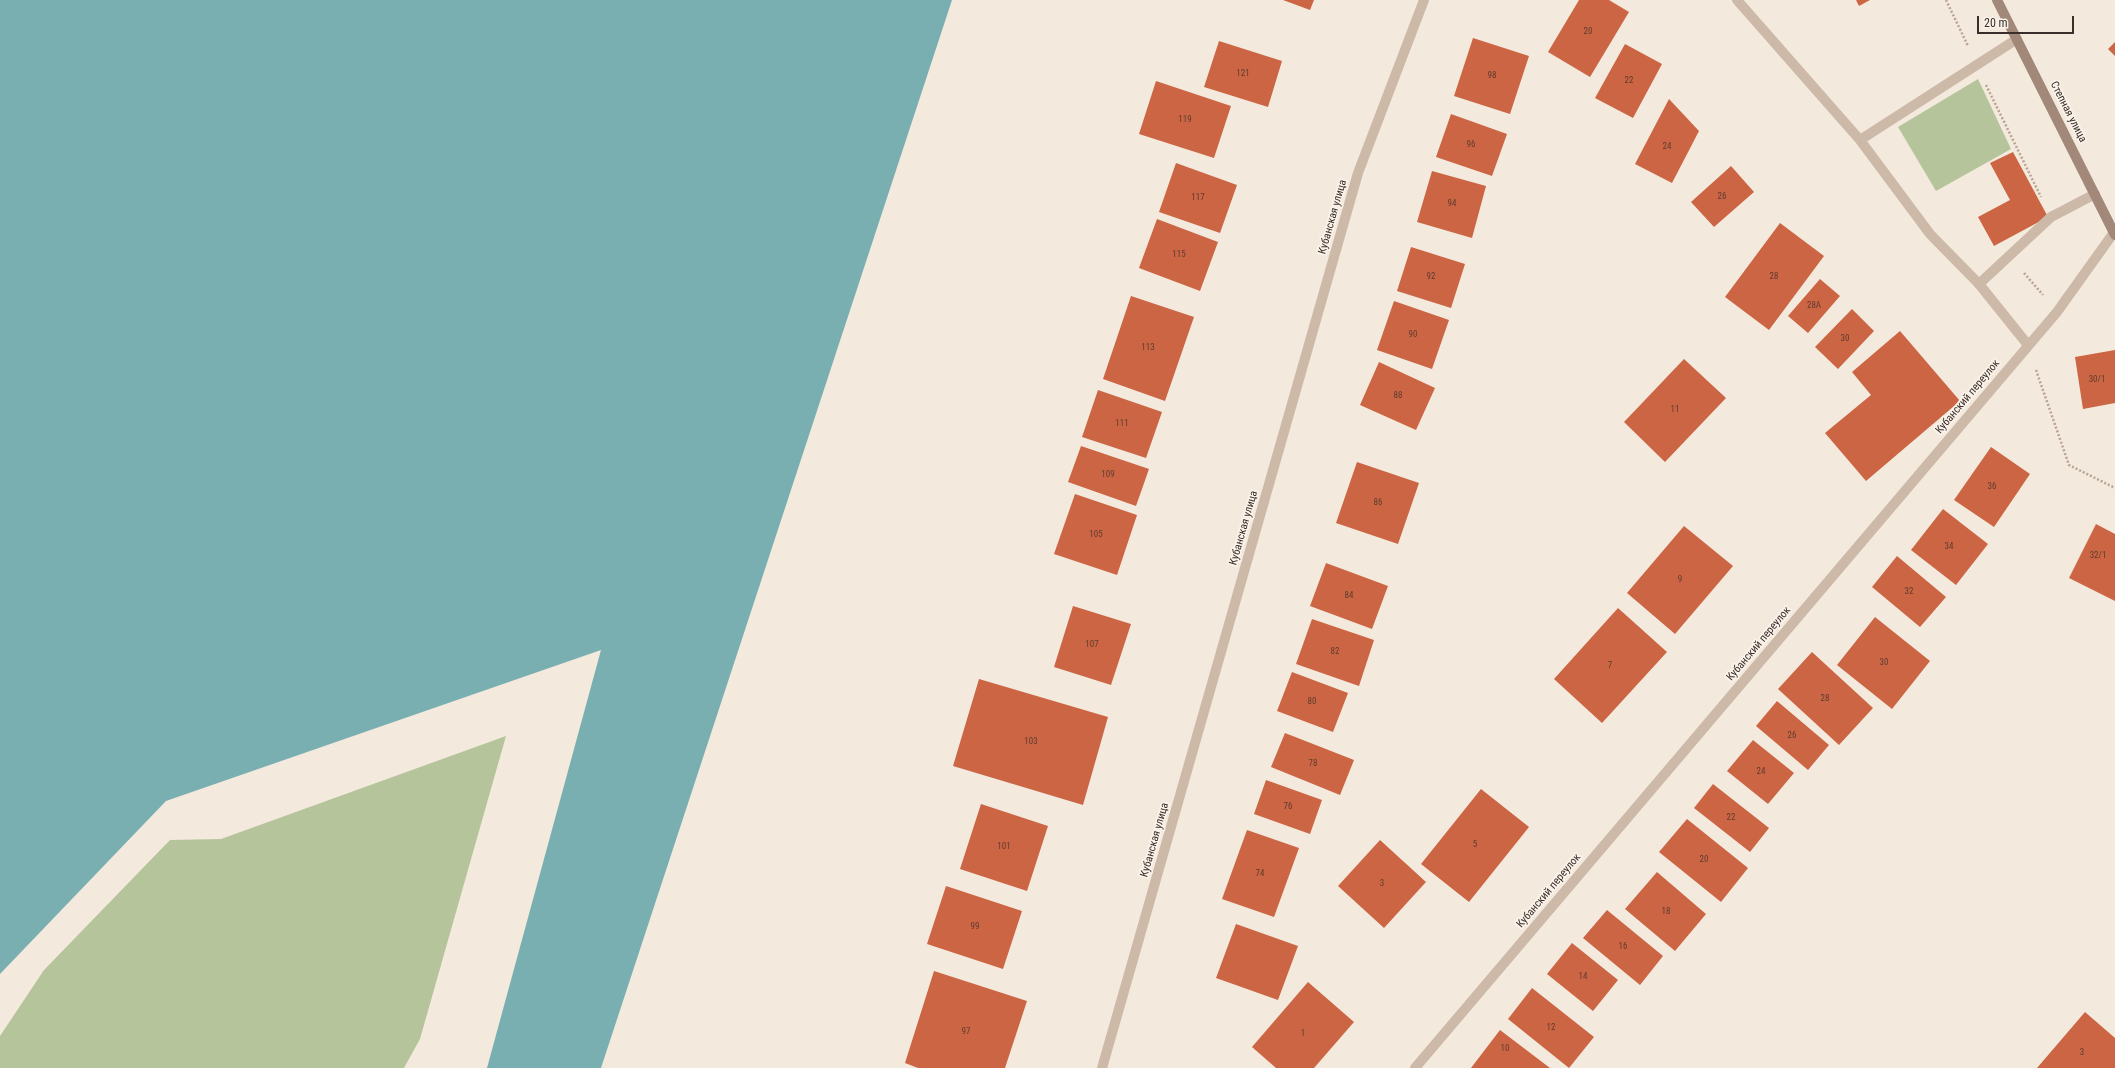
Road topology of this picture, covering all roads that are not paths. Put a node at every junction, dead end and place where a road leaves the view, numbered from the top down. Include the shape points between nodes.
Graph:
1 (1424, 0) edge
2 (1737, 0) edge
3 (1997, 0) edge
4 (2017, 39) junction
5 (1860, 140) junction
6 (2095, 194) junction
7 (2115, 233) edge
8 (1979, 284) junction
9 (2028, 345) junction
10 (1102, 1068) edge
11 (1415, 1068) edge

1 - 10 street, Кубанская улица via 1358,174
2 - 5 street
3 - 4 main road, Степная улица
4 - 5 street
4 - 6 main road, Степная улица
5 - 8 street via 1930,234
6 - 7 main road, Степная улица
6 - 8 street via 2051,217
7 - 9 street, Кубанский переулок via 2057,312
8 - 9 street
9 - 11 street, Кубанский переулок

